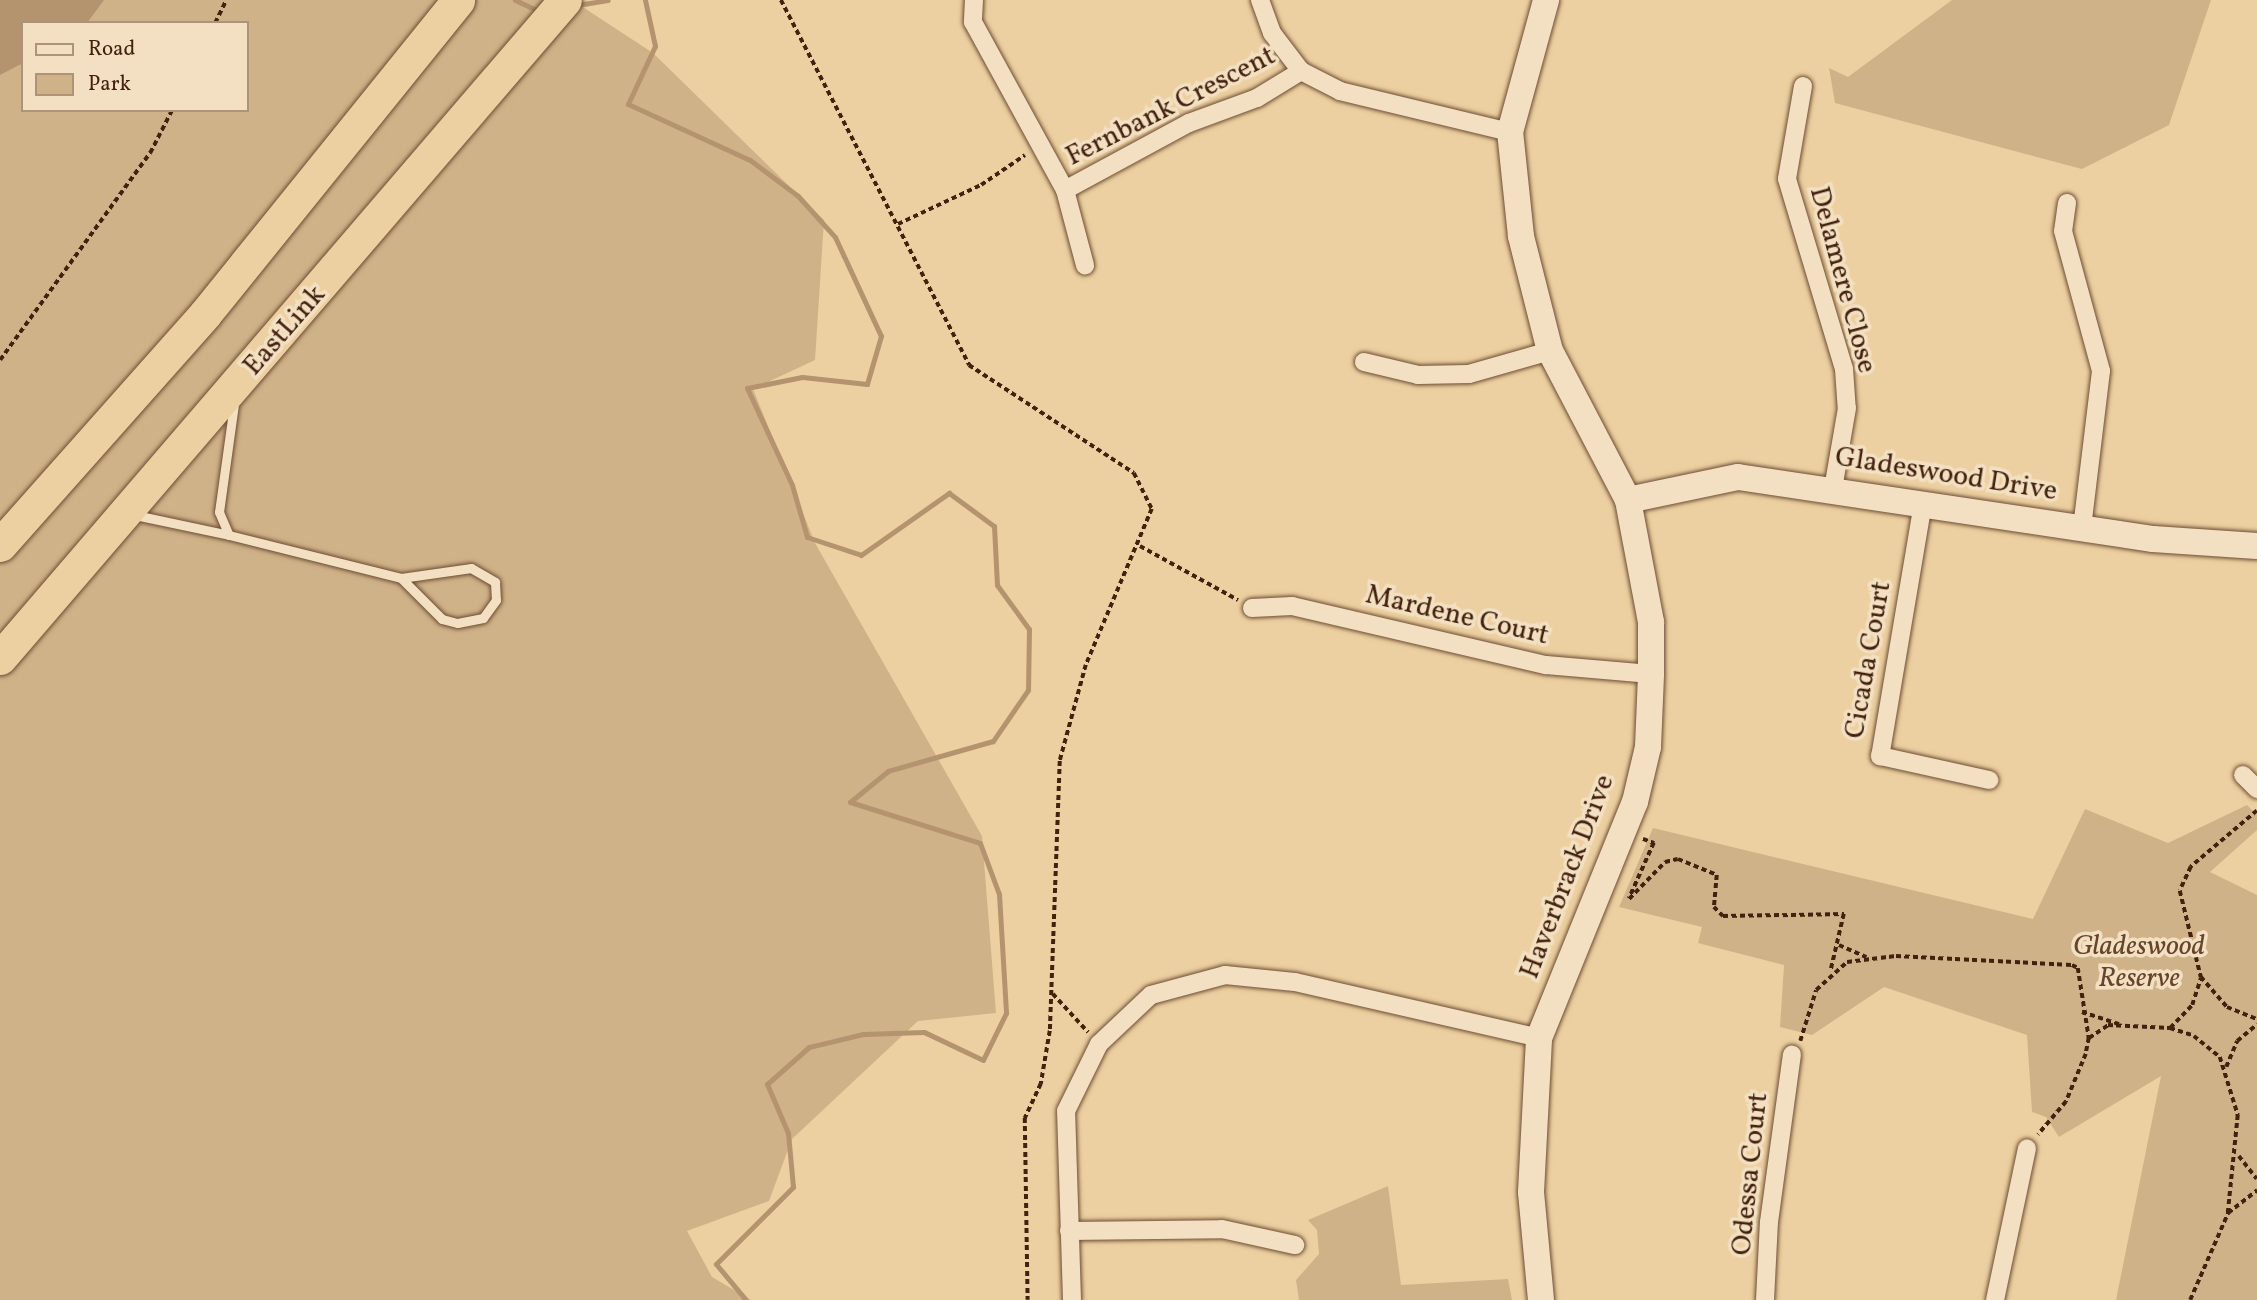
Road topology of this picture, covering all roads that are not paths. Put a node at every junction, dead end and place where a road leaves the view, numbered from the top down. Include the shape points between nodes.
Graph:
1 (458, 0) edge
2 (565, 0) edge
3 (974, 0) edge
4 (1260, 0) edge
5 (1546, 0) edge
6 (1301, 71) junction
7 (1803, 86) dead end
8 (1510, 132) junction
9 (1065, 190) junction
10 (2067, 203) dead end
11 (1084, 265) dead end
12 (1550, 351) junction
13 (1364, 362) dead end
14 (238, 385) junction
15 (1833, 489) junction
16 (1628, 500) junction
17 (1923, 503) junction
18 (125, 514) junction
19 (2082, 527) junction
20 (229, 535) junction
21 (0, 545) edge
22 (2257, 546) edge
23 (401, 578) junction
24 (1252, 608) road end
25 (0, 657) edge
26 (1651, 674) junction
27 (2243, 775) dead end
28 (1989, 780) dead end
29 (2257, 789) edge
30 (1539, 1038) junction
31 (1792, 1055) road end
32 (2027, 1148) road end
33 (1069, 1231) junction
34 (1295, 1245) dead end
35 (1072, 1300) edge
36 (1541, 1300) edge
37 (1765, 1300) edge
38 (1995, 1300) edge

1 - 21 highway via 205,314
2 - 14 highway, EastLink
3 - 9 street, Fernbank Crescent via 973,22 1036,147
4 - 6 street via 1272,33
5 - 8 street, Haverbrack Drive
6 - 8 street via 1340,91
6 - 9 street, Fernbank Crescent
7 - 15 street, Delamere Close via 1787,179 1844,369 1847,408
8 - 12 street, Haverbrack Drive via 1521,236
9 - 11 street, Fernbank Crescent
10 - 19 street via 2063,231 2101,371
12 - 13 street via 1469,374 1418,375
12 - 16 street, Haverbrack Drive
14 - 18 highway, EastLink
14 - 20 lane via 219,512
15 - 16 street, Gladeswood Drive via 1738,477
15 - 17 street, Gladeswood Drive
16 - 26 street, Haverbrack Drive via 1651,622
17 - 19 street, Gladeswood Drive
17 - 28 street, Cicada Court via 1880,756
18 - 20 lane
18 - 25 highway, EastLink
19 - 22 street, Gladeswood Drive
20 - 23 lane
23 - 23 lane via 471,568 495,582 496,600 483,618 457,624 442,619
24 - 26 street, Mardene Court via 1292,606 1546,665
26 - 30 street, Haverbrack Drive via 1648,747 1625,832
27 - 29 street
30 - 33 street via 1295,982 1225,975 1151,995 1099,1044 1066,1111
30 - 36 street, Haverbrack Drive via 1531,1192
31 - 37 street, Odessa Court via 1769,1222
32 - 38 street
33 - 34 street via 1222,1229
33 - 35 street

